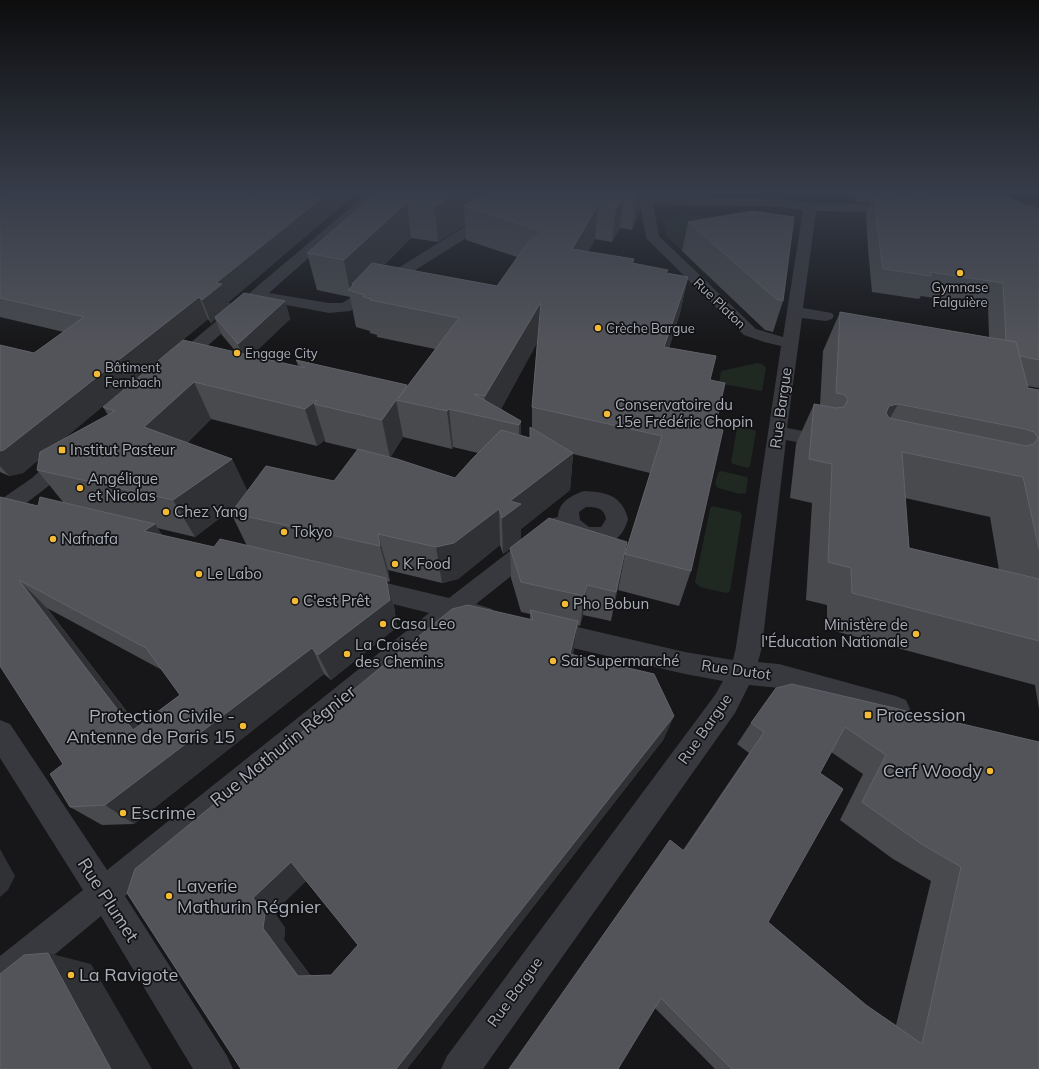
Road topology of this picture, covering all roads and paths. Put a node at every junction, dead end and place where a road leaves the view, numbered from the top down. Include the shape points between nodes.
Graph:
1 (319, 242) edge
2 (451, 242) edge
3 (657, 242) edge
4 (805, 242) edge
5 (257, 295) junction
6 (795, 312) junction
7 (826, 316) dead end
8 (791, 343) junction
9 (165, 372) edge
10 (777, 432) junction
11 (818, 440) edge
12 (81, 444) edge
13 (4, 504) edge
14 (36, 509) edge
15 (569, 522) dead end
16 (337, 581) edge
17 (453, 608) junction
18 (502, 620) edge
19 (525, 626) edge
20 (742, 672) junction
21 (920, 715) edge
22 (0, 733) edge
23 (103, 893) junction
24 (0, 978) edge
25 (214, 1069) edge
26 (460, 1069) edge

1 - 5 street
2 - 5 street via 345,308 329,308
3 - 8 street, Rue Platon via 750,332
4 - 6 street, Rue Bargue
5 - 9 street
6 - 7 street
6 - 8 street, Rue Bargue
8 - 10 street, Rue Bargue
10 - 11 street
10 - 20 street, Rue Bargue via 749,647
12 - 13 street via 39,483
13 - 14 street
15 - 17 street, Rue Mathurin Régnier via 560,524
16 - 17 street
17 - 18 street
17 - 23 street, Rue Mathurin Régnier
19 - 20 street, Rue Dutot via 685,663
20 - 21 street, Rue Dutot via 779,676
20 - 26 street, Rue Bargue via 725,704
22 - 23 street, Rue Plumet
23 - 24 street, Rue Mathurin Régnier
23 - 25 street, Rue Plumet via 126,925

